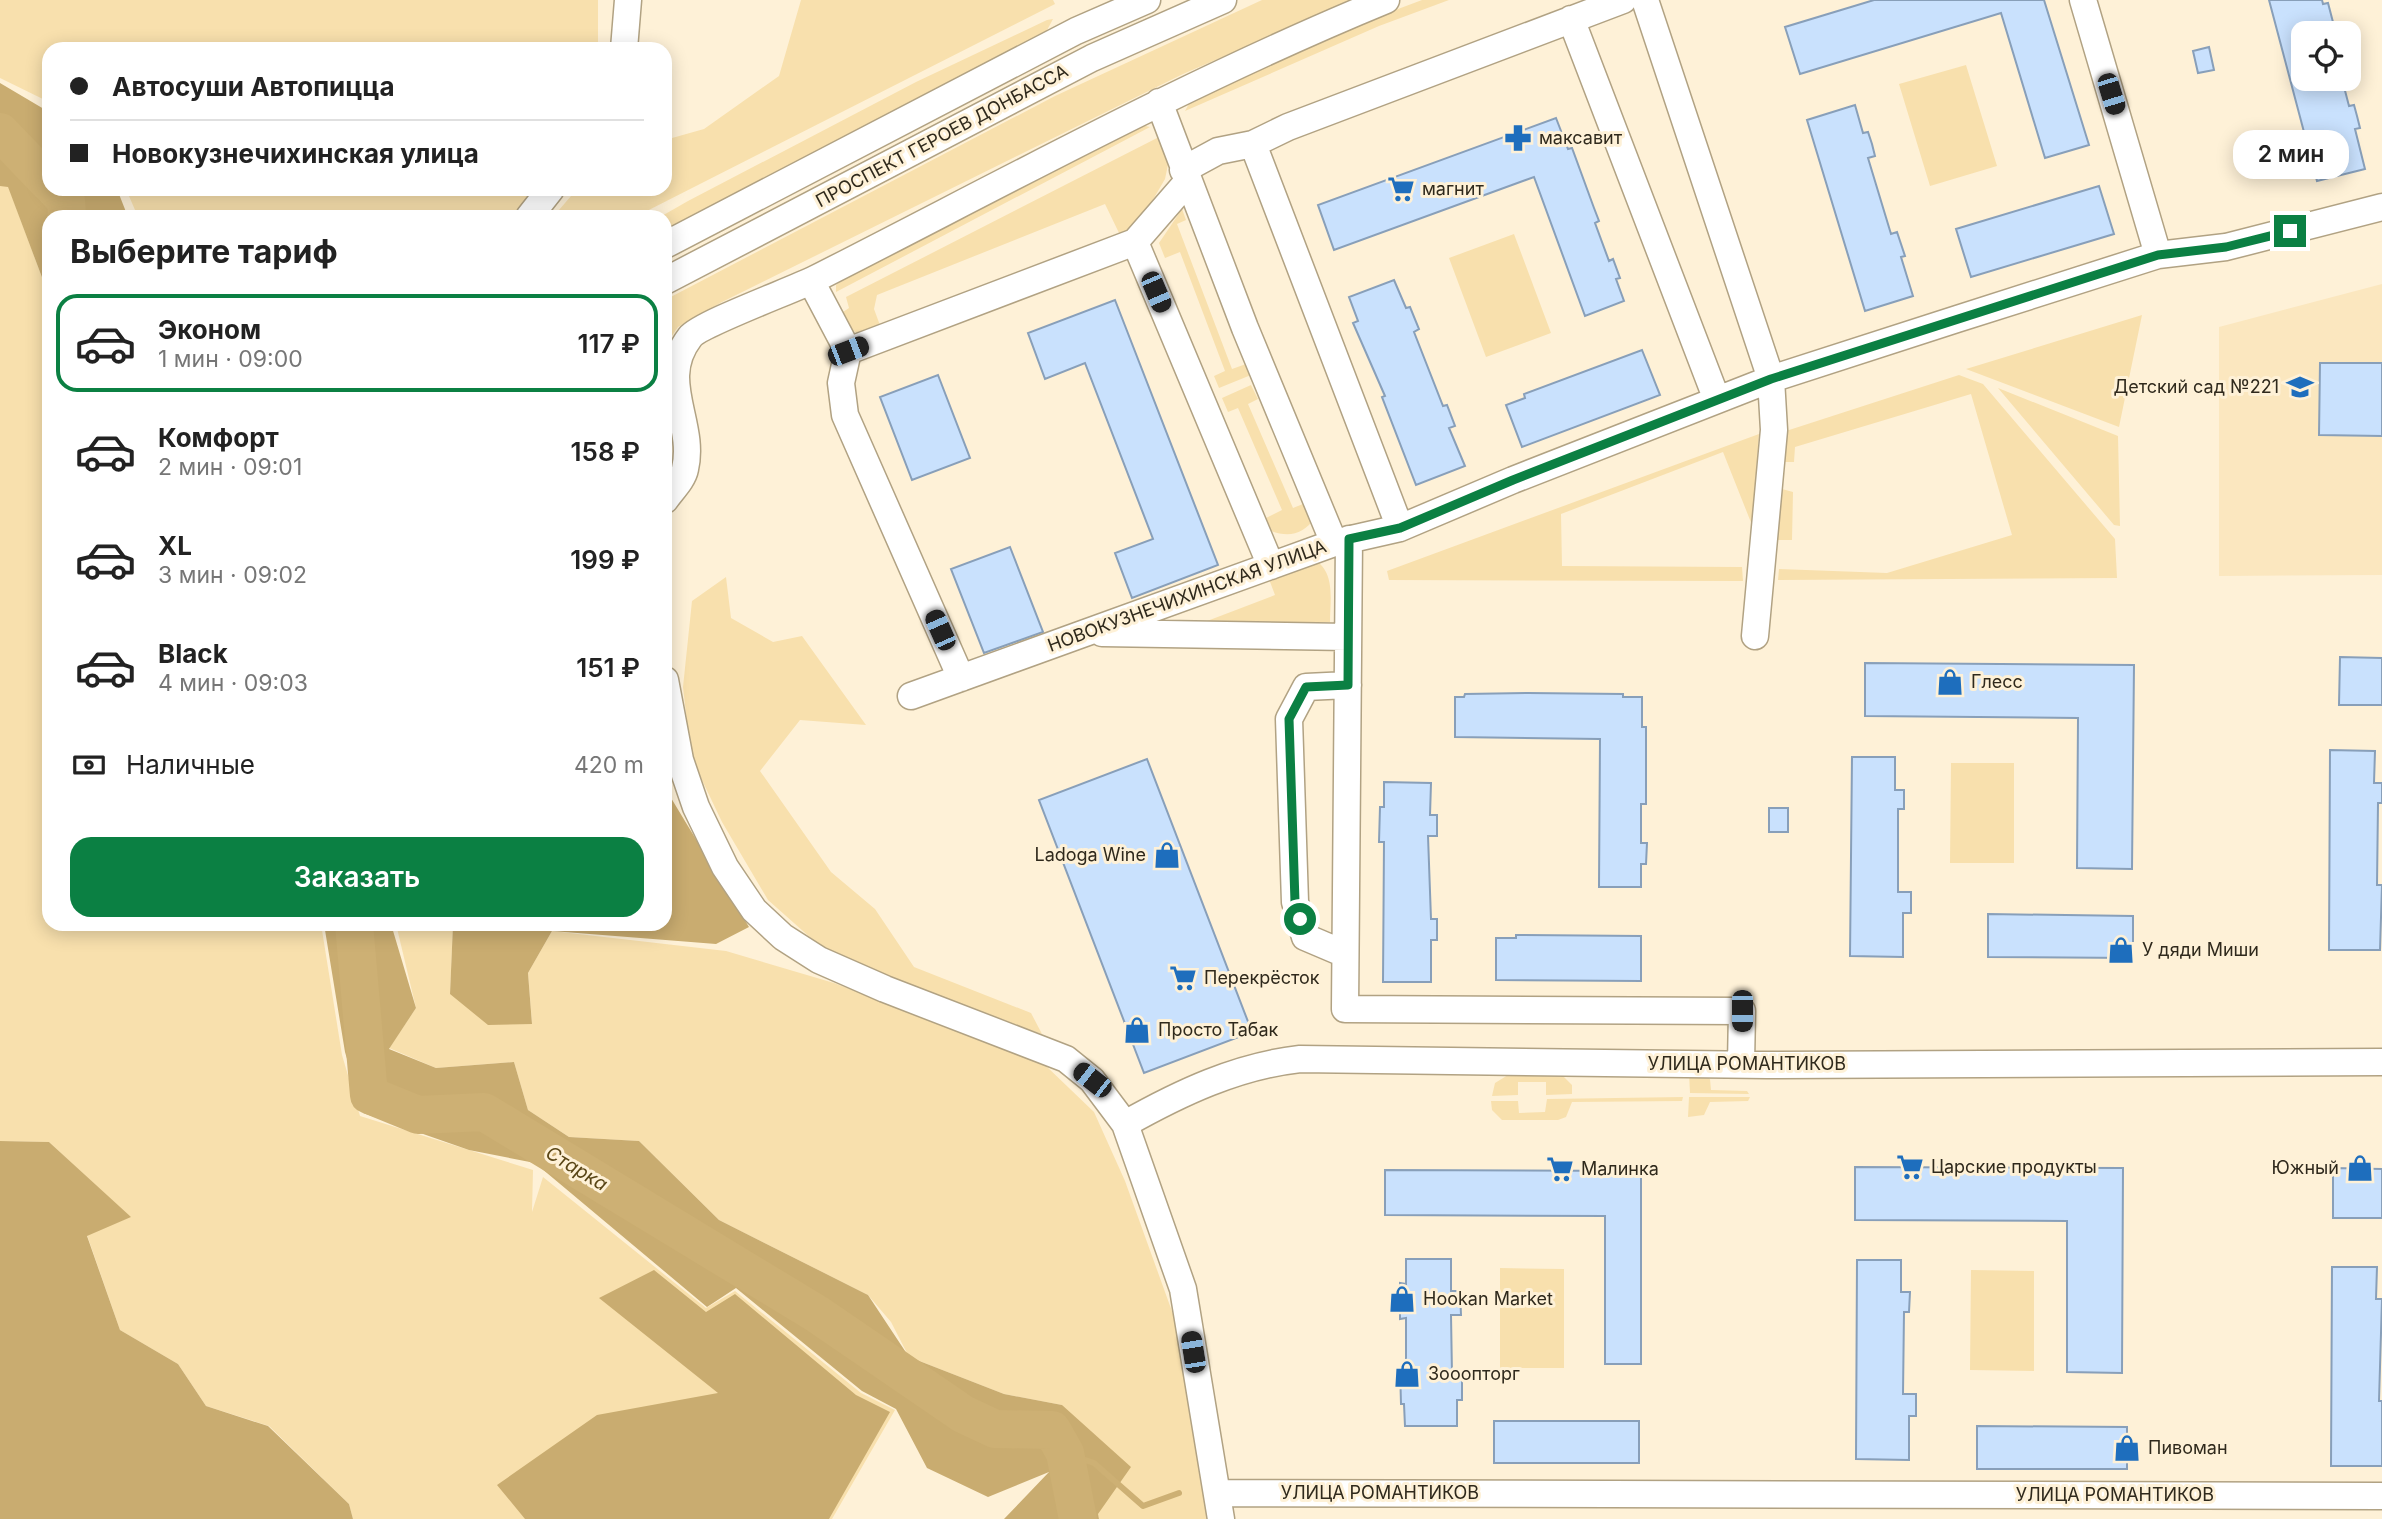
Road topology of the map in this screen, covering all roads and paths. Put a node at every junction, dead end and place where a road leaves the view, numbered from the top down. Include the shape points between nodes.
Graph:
1 (628, 0) edge
2 (1147, 0) edge
3 (1223, 0) edge
4 (1385, 0) edge
5 (1623, 0) edge
6 (1645, 0) edge
7 (2083, 0) edge
8 (1571, 19) junction
9 (625, 42) edge
10 (1158, 102) junction
11 (1253, 144) junction
12 (1186, 175) junction
13 (546, 196) edge
14 (2382, 207) edge
15 (534, 210) edge
16 (672, 241) edge
17 (1135, 242) junction
18 (2158, 255) junction
19 (672, 277) edge
20 (811, 281) junction
21 (848, 351) junction
22 (1771, 379) junction
23 (1717, 400) junction
24 (672, 490) edge
25 (1400, 528) junction
26 (1342, 541) junction
27 (1271, 566) junction
28 (1087, 633) junction
29 (1755, 636) dead end
30 (1348, 637) junction
31 (961, 678) junction
32 (1348, 685) junction
33 (911, 696) dead end
34 (672, 717) edge
35 (1345, 954) junction
36 (2382, 1062) edge
37 (1741, 1064) junction
38 (1125, 1124) junction
39 (1219, 1493) junction
40 (2382, 1496) edge
41 (1221, 1519) edge

1 - 9 street
2 - 16 street, ПРОСПЕКТ ГЕРОЕВ ДОНБАССА via 1076,32
3 - 19 street, ПРОСПЕКТ ГЕРОЕВ ДОНБАССА via 1092,58
4 - 10 street
5 - 8 street
6 - 22 street
7 - 18 street
8 - 11 street
8 - 23 street
10 - 12 street
10 - 20 street
11 - 12 street via 1218,151
11 - 25 street
12 - 17 street
12 - 26 street
13 - 15 street
14 - 18 street, НОВОКУЗНЕЧИХИНСКАЯ УЛИЦА via 2226,247
17 - 21 street
17 - 27 street
18 - 22 street, НОВОКУЗНЕЧИХИНСКАЯ УЛИЦА
20 - 21 street
20 - 24 street via 693,333 679,354 675,387 687,441 685,471
21 - 31 street via 841,383 845,415
22 - 23 street, НОВОКУЗНЕЧИХИНСКАЯ УЛИЦА
22 - 29 street via 1774,430
23 - 25 street, НОВОКУЗНЕЧИХИНСКАЯ УЛИЦА
25 - 26 street, НОВОКУЗНЕЧИХИНСКАЯ УЛИЦА
26 - 27 street, НОВОКУЗНЕЧИХИНСКАЯ УЛИЦА
26 - 30 street
27 - 28 street, НОВОКУЗНЕЧИХИНСКАЯ УЛИЦА
28 - 30 street
28 - 31 street, НОВОКУЗНЕЧИХИНСКАЯ УЛИЦА
30 - 32 street
31 - 33 street, НОВОКУЗНЕЧИХИНСКАЯ УЛИЦА
32 - 35 street
32 - 35 street via 1306,687 1289,719 1295,902 1305,937
34 - 38 street via 696,807 725,867 754,910 783,937 819,960 885,989 1066,1059 1092,1080
35 - 37 street via 1345,1009 1742,1011
36 - 37 street, УЛИЦА РОМАНТИКОВ
37 - 38 street, УЛИЦА РОМАНТИКОВ via 1300,1059 1231,1074 1167,1100
38 - 39 street via 1183,1289
39 - 40 street, УЛИЦА РОМАНТИКОВ
39 - 41 street

